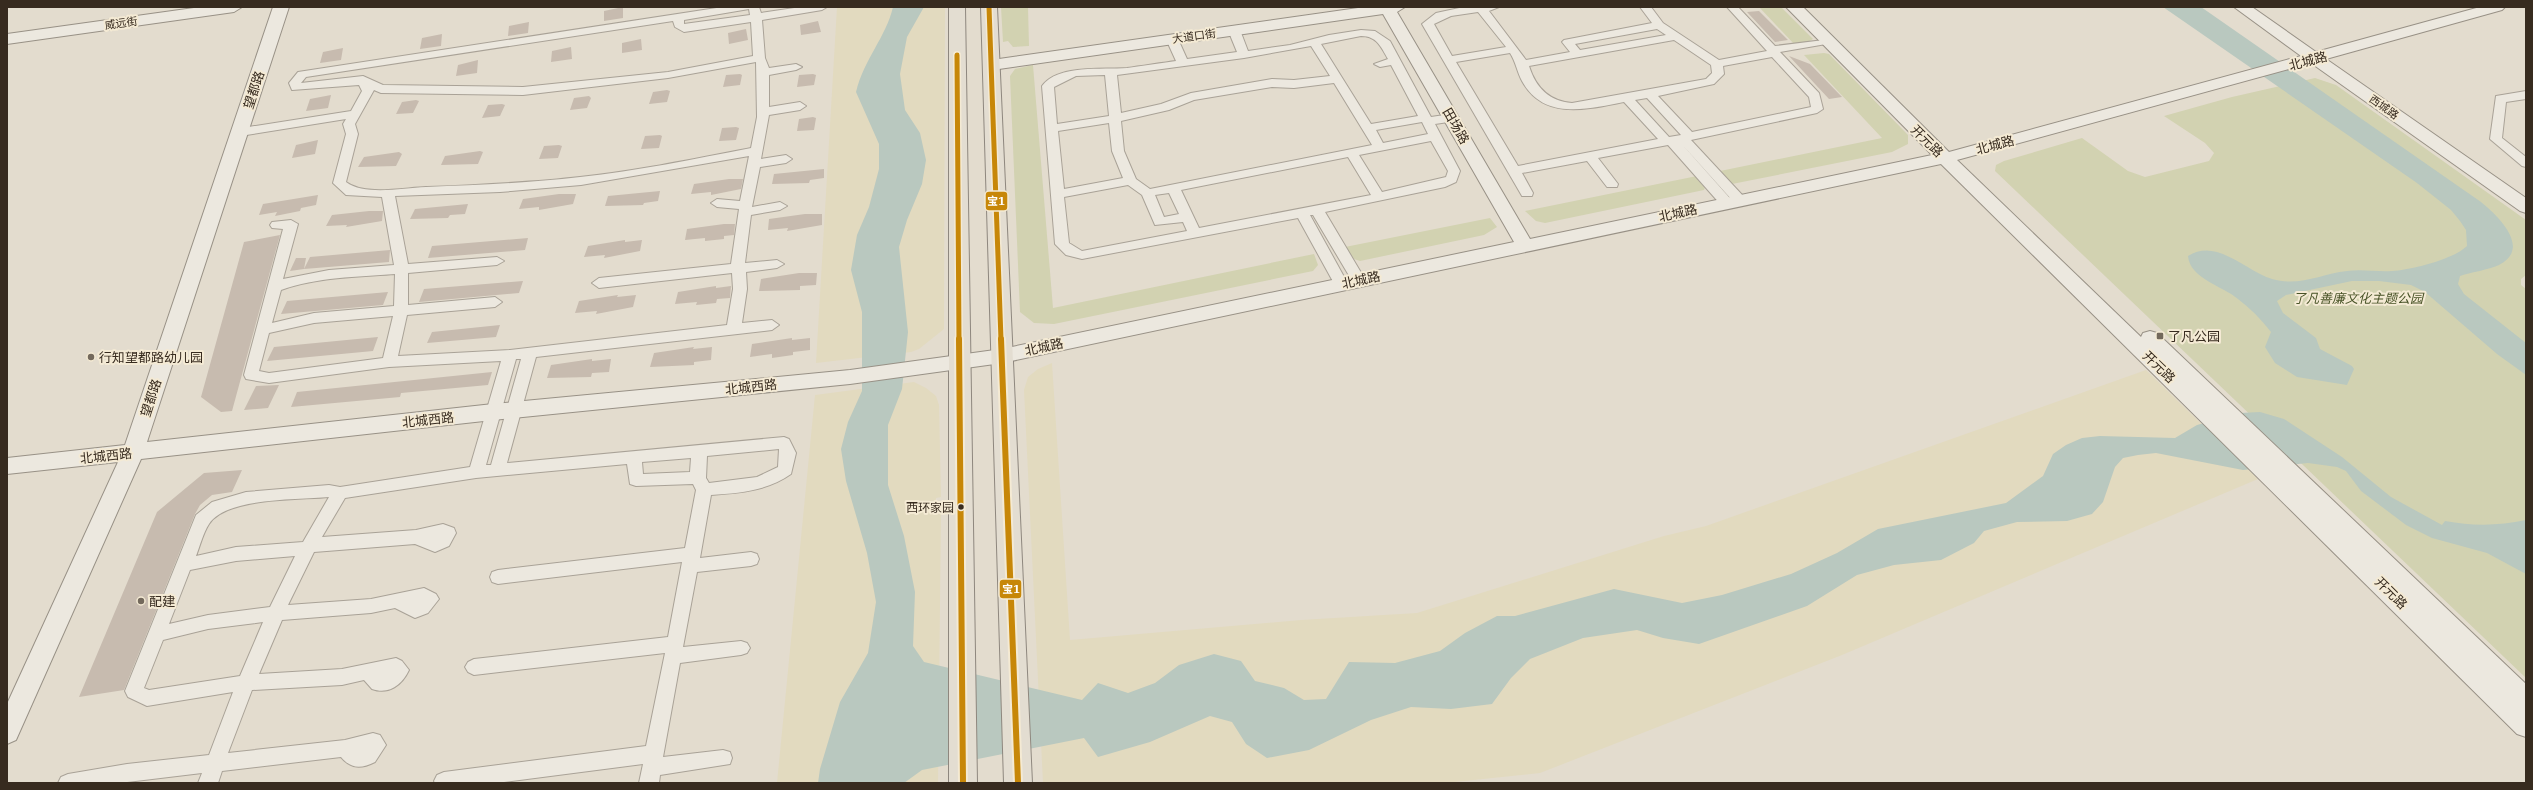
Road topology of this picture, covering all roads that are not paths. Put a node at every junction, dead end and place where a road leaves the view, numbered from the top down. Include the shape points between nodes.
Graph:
1 (234, 7) edge
2 (281, 7) edge
3 (745, 7) edge
4 (822, 7) edge
5 (957, 7) edge
6 (989, 7) edge
7 (1391, 7) edge
8 (1494, 7) edge
9 (1645, 7) edge
10 (1732, 7) edge
11 (1794, 7) edge
12 (1806, 7) edge
13 (2242, 7) edge
14 (2497, 7) edge
15 (1481, 9) junction
16 (755, 13) edge
17 (678, 17) junction
18 (1659, 25) junction
19 (1234, 30) junction
20 (1676, 36) junction
21 (7, 39) edge
22 (1172, 39) junction
23 (1314, 42) junction
24 (1831, 44) junction
25 (1513, 49) junction
26 (1577, 54) junction
27 (1775, 54) junction
28 (1244, 55) junction
29 (759, 58) junction
30 (2315, 59) junction
31 (1449, 60) junction
32 (1395, 61) junction
33 (376, 63) junction
34 (1182, 64) junction
35 (1380, 64) dead end
36 (1522, 64) junction
37 (1718, 64) junction
38 (992, 65) junction
39 (796, 67) dead end
40 (1110, 71) junction
41 (763, 72) junction
42 (1337, 79) junction
43 (361, 81) junction
44 (1650, 94) junction
45 (2526, 95) edge
46 (1627, 98) junction
47 (800, 106) dead end
48 (763, 112) junction
49 (1449, 114) junction
50 (1116, 118) junction
51 (1425, 118) junction
52 (351, 119) junction
53 (1052, 128) junction
54 (1368, 128) junction
55 (1436, 136) junction
56 (238, 137) junction
57 (1677, 139) junction
58 (1380, 147) junction
59 (1352, 153) junction
60 (1590, 156) junction
61 (755, 157) junction
62 (1951, 157) junction
63 (786, 159) dead end
64 (2526, 163) edge
65 (1514, 171) junction
66 (1130, 180) junction
67 (1612, 184) dead end
68 (1172, 188) junction
69 (388, 193) junction
70 (1148, 193) junction
71 (1526, 193) dead end
72 (1057, 194) junction
73 (1379, 197) junction
74 (1734, 202) junction
75 (718, 203) dead end
76 (780, 206) dead end
77 (2526, 207) edge
78 (745, 209) junction
79 (1317, 210) junction
80 (1302, 213) junction
81 (1188, 218) junction
82 (277, 225) dead end
83 (1195, 234) junction
84 (1525, 246) junction
85 (497, 261) dead end
86 (777, 264) dead end
87 (738, 269) junction
88 (401, 270) junction
89 (1359, 281) junction
90 (599, 283) dead end
91 (1341, 284) junction
92 (274, 287) junction
93 (495, 302) dead end
94 (401, 311) junction
95 (772, 325) dead end
96 (734, 329) junction
97 (263, 330) junction
98 (530, 352) junction
99 (510, 355) junction
100 (1002, 356) junction
101 (389, 362) junction
102 (960, 363) junction
103 (850, 377) joint
104 (504, 412) junction
105 (699, 451) junction
106 (132, 453) junction
107 (634, 457) junction
108 (7, 466) edge
109 (497, 470) junction
110 (476, 472) junction
111 (2284, 477) junction
112 (701, 484) junction
113 (340, 493) junction
114 (416, 537) dead end
115 (307, 546) junction
116 (751, 559) dead end
117 (691, 560) junction
118 (184, 565) junction
119 (498, 576) dead end
120 (398, 602) dead end
121 (275, 614) junction
122 (157, 634) junction
123 (741, 648) dead end
124 (674, 650) junction
125 (474, 667) dead end
126 (369, 673) dead end
127 (244, 683) junction
128 (2526, 700) edge
129 (2526, 726) edge
130 (7, 732) edge
131 (345, 748) dead end
132 (723, 758) dead end
133 (216, 762) junction
134 (652, 768) edge
135 (1018, 778) edge
136 (444, 781) dead end
137 (963, 781) edge
138 (78, 782) edge
139 (208, 783) edge

1 - 21 street, 威远街
2 - 56 street, 望都路
3 - 17 street
4 - 16 street
5 - 102 main road
6 - 38 main road
7 - 19 street, 大道口街
7 - 49 street, 田场路
8 - 15 street
9 - 18 street
10 - 27 street
11 - 24 street, 开元路
12 - 62 street, 开元路
13 - 30 street, 西城路
14 - 30 street, 北城路
15 - 25 street
15 - 31 street via 1444,14 1430,20 1428,24
16 - 17 street via 684,29 679,25
16 - 29 street
17 - 33 street
18 - 20 street
18 - 26 street via 1568,42
19 - 22 street, 大道口街
19 - 28 street
20 - 26 street
20 - 37 street
22 - 34 street
22 - 38 street, 大道口街
23 - 28 street
23 - 32 street via 1371,33 1384,41
23 - 42 street
24 - 27 street
24 - 62 street, 开元路
25 - 31 street
25 - 36 street
26 - 36 street
27 - 37 street
27 - 57 street via 1815,96 1817,109
28 - 34 street
29 - 41 street
29 - 43 street via 668,75 523,91 381,89
30 - 62 street, 北城路
30 - 77 street, 西城路
31 - 65 street
32 - 35 street
32 - 51 street
33 - 43 street via 370,77
33 - 43 street via 302,74 295,83 296,88 308,88
34 - 40 street via 1127,72
36 - 46 street via 1528,81 1544,100 1559,106 1580,107
37 - 44 street via 1718,74 1710,82
38 - 100 main road
39 - 41 street
40 - 50 street
40 - 53 street via 1075,73 1053,81 1048,86
41 - 48 street
42 - 50 street via 1265,84 1191,97 1166,107
42 - 54 street
43 - 52 street via 368,92
44 - 46 street
44 - 57 street
45 - 64 street via 2500,99 2496,139
46 - 57 street
47 - 48 street
48 - 61 street
49 - 51 street
49 - 84 street, 田场路
50 - 53 street
50 - 66 street via 1114,131 1118,151
51 - 54 street
51 - 55 street
52 - 56 street
52 - 69 street via 352,134 339,183 351,192
53 - 72 street
54 - 58 street
55 - 58 street
55 - 73 street via 1454,171 1452,179 1445,183
56 - 106 street, 望都路
57 - 60 street
57 - 74 street
58 - 59 street
59 - 68 street
59 - 73 street
60 - 65 street
60 - 67 street
61 - 63 street
61 - 69 street via 581,181
61 - 78 street
62 - 74 street, 北城路
62 - 111 street, 开元路
65 - 71 street
66 - 70 street
66 - 72 street
68 - 70 street
68 - 81 street
69 - 88 street via 398,233
70 - 81 street via 1160,222
72 - 83 street via 1062,244 1071,252 1082,255
73 - 79 street
74 - 84 street, 北城路
75 - 78 street
76 - 78 street
78 - 87 street
79 - 80 street
79 - 89 street
80 - 83 street
80 - 91 street
81 - 83 street
82 - 92 street via 292,224
84 - 89 street, 北城路
85 - 88 street
86 - 87 street
87 - 90 street
87 - 96 street via 740,289
88 - 92 street via 329,275 295,280
88 - 94 street
89 - 91 street, 北城路
91 - 100 street, 北城路
92 - 97 street
93 - 94 street
94 - 97 street via 314,318
94 - 101 street
95 - 96 street
96 - 98 street
97 - 101 street via 251,375 269,378
98 - 99 street
98 - 104 street
99 - 101 street
99 - 104 street
100 - 102 street, 北城路
100 - 135 main road
102 - 103 street, 北城路
102 - 137 main road
103 - 104 street, 北城西路
104 - 106 street, 北城西路
104 - 109 street
104 - 110 street
105 - 107 street
105 - 112 street
105 - 112 street via 784,443 788,453 785,470 774,479 743,486
106 - 108 street, 北城西路
106 - 130 street, 望都路
107 - 109 street
107 - 112 street via 636,480
109 - 110 street
110 - 113 street
111 - 128 street, 开元路
111 - 129 street, 开元路
112 - 117 street
113 - 115 street
113 - 118 street via 329,490 246,498 218,506 202,520
114 - 115 street
115 - 118 street via 236,554
115 - 121 street
116 - 117 street
117 - 119 street
117 - 124 street
118 - 122 street
120 - 121 street
121 - 122 street via 208,622
121 - 127 street
122 - 127 street via 134,691 147,698
123 - 124 street
124 - 125 street
124 - 134 street
126 - 127 street
127 - 133 street
131 - 133 street
132 - 134 street
133 - 138 street
133 - 139 street
134 - 136 street

